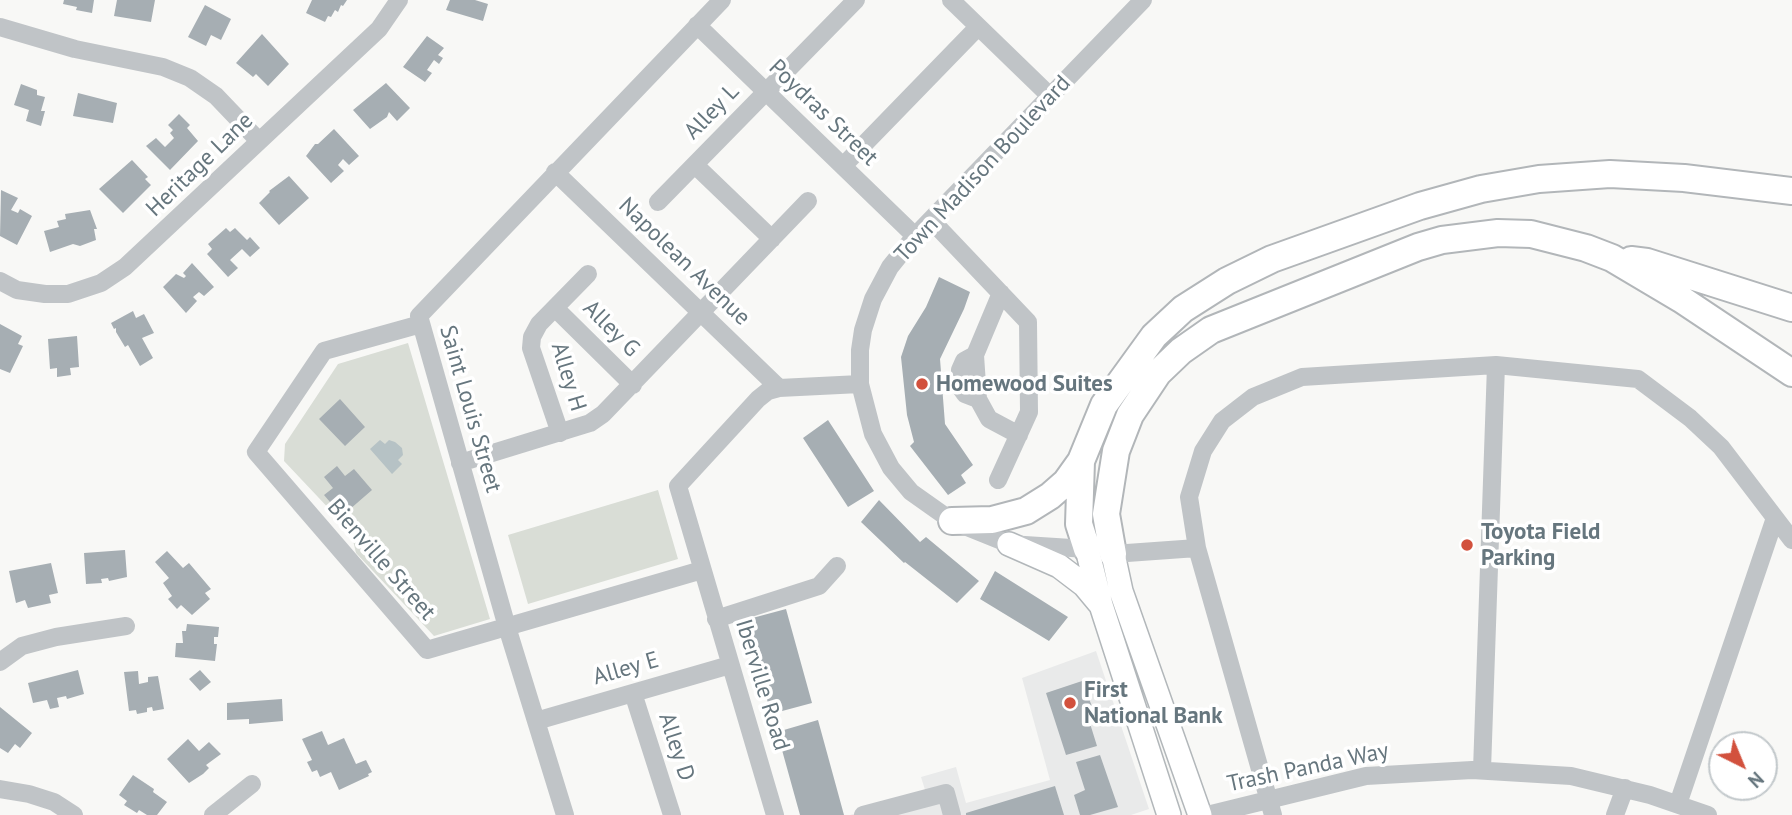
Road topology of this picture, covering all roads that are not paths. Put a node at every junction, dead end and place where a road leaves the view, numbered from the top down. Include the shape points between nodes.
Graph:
1 (399, 0) edge
2 (722, 0) edge
3 (856, 0) edge
4 (951, 0) edge
5 (1143, 0) edge
6 (698, 25) junction
7 (0, 27) edge
8 (978, 27) junction
9 (766, 92) junction
10 (1050, 96) junction
11 (259, 141) junction
12 (695, 164) junction
13 (843, 166) junction
14 (555, 172) junction
15 (1751, 186) junction
16 (1792, 191) edge
17 (808, 201) dead end
18 (658, 202) dead end
19 (1792, 206) edge
20 (931, 220) junction
21 (915, 236) junction
22 (772, 239) junction
23 (1612, 258) junction
24 (588, 274) dead end
25 (0, 281) edge
26 (1001, 293) junction
27 (555, 308) junction
28 (1792, 308) edge
29 (701, 313) junction
30 (421, 324) junction
31 (975, 355) junction
32 (1496, 365) junction
33 (1792, 373) edge
34 (860, 384) junction
35 (633, 385) junction
36 (779, 388) junction
37 (978, 399) junction
38 (560, 433) junction
39 (1019, 435) junction
40 (1081, 461) junction
41 (460, 463) junction
42 (998, 480) dead end
43 (1775, 518) junction
44 (952, 521) junction
45 (1792, 540) edge
46 (1009, 544) junction
47 (1197, 548) junction
48 (1087, 549) junction
49 (1113, 554) junction
50 (837, 566) dead end
51 (702, 569) junction
52 (1101, 605) junction
53 (716, 619) junction
54 (126, 626) dead end
55 (507, 627) junction
56 (0, 662) edge
57 (730, 664) junction
58 (633, 693) junction
59 (536, 721) junction
60 (1482, 771) junction
61 (252, 784) dead end
62 (1625, 788) junction
63 (0, 789) edge
64 (1678, 804) junction
65 (1271, 807) edge
66 (74, 815) edge
67 (213, 815) edge
68 (565, 815) edge
69 (672, 815) edge
70 (775, 815) edge
71 (863, 815) edge
72 (952, 815) edge
73 (1169, 815) edge
74 (1200, 815) edge
75 (1207, 815) edge
76 (1615, 815) edge
77 (1708, 815) edge

1 - 11 street, Heritage Lane via 379,29
2 - 6 street, Saint Louis Street
3 - 9 street, Alley L
4 - 8 street
5 - 10 street, Town Madison Boulevard
6 - 9 street, Poydras Street
6 - 14 street, Saint Louis Street
7 - 11 street via 163,67 190,78 216,96
8 - 10 street
8 - 13 street
9 - 12 street, Alley L
9 - 13 street, Poydras Street
10 - 20 street, Town Madison Boulevard
11 - 25 street, Heritage Lane via 158,238 101,284 68,294 45,294 17,290
12 - 18 street, Alley L
12 - 22 street
13 - 21 street, Poydras Street
14 - 29 street, Napolean Avenue
14 - 30 street, Saint Louis Street via 425,308 419,316
15 - 16 highway
15 - 19 highway
15 - 40 highway via 1610,174 1539,179 1420,206 1272,259 1183,309 1154,336 1104,405
17 - 22 street
20 - 21 street, Town Madison Boulevard
20 - 26 street
21 - 34 street, Town Madison Boulevard via 890,267 873,299 863,330
22 - 29 street
23 - 28 highway via 1647,262
23 - 33 highway
23 - 49 highway via 1531,234 1468,235 1418,247 1211,330 1158,373 1130,415 1109,483 1106,514
24 - 27 street, Alley H
26 - 31 street
26 - 39 street via 1028,322 1029,412
27 - 35 street, Alley G
27 - 38 street, Alley H via 531,337 531,348
29 - 35 street
29 - 36 street, Napolean Avenue
30 - 41 street, Saint Louis Street
30 - 55 street, Bienville Street via 324,351 256,453 426,650
31 - 37 street
31 - 37 street via 964,361 960,379 965,394
32 - 43 street via 1638,379 1721,447
32 - 47 street via 1301,377 1253,397 1222,421 1203,451 1189,497
32 - 60 street
34 - 36 street
34 - 44 street, Town Madison Boulevard via 873,434 891,468 911,492
35 - 38 street via 590,423
36 - 51 street, Iberville Road via 758,399 678,486
37 - 39 street via 989,419
38 - 41 street
39 - 42 street
40 - 44 highway via 1066,482 1026,511 992,520
40 - 48 highway via 1079,524
41 - 55 street, Saint Louis Street
43 - 45 street
43 - 64 street
44 - 46 street, Town Madison Boulevard
46 - 48 street, Town Madison Boulevard
46 - 52 main road via 1059,566
47 - 49 street, Town Madison Boulevard
47 - 65 street
48 - 49 street, Town Madison Boulevard
48 - 52 main road
49 - 74 main road via 1121,591
50 - 53 street via 819,586
51 - 53 street, Iberville Road
51 - 55 street, Bienville Street
52 - 73 main road
53 - 57 street, Iberville Road
54 - 56 street via 22,646
55 - 59 street, Saint Louis Street
57 - 58 street, Alley E
57 - 70 street, Iberville Road
58 - 59 street, Alley E
58 - 69 street, Alley D
59 - 68 street, Saint Louis Street
60 - 62 street, Trash Panda Way via 1570,776
60 - 65 street, Trash Panda Way via 1366,776
61 - 67 street
62 - 64 street, Trash Panda Way
62 - 76 street
63 - 66 street via 54,802
64 - 77 street, Trash Panda Way
65 - 75 street, Trash Panda Way
71 - 72 street via 946,793

